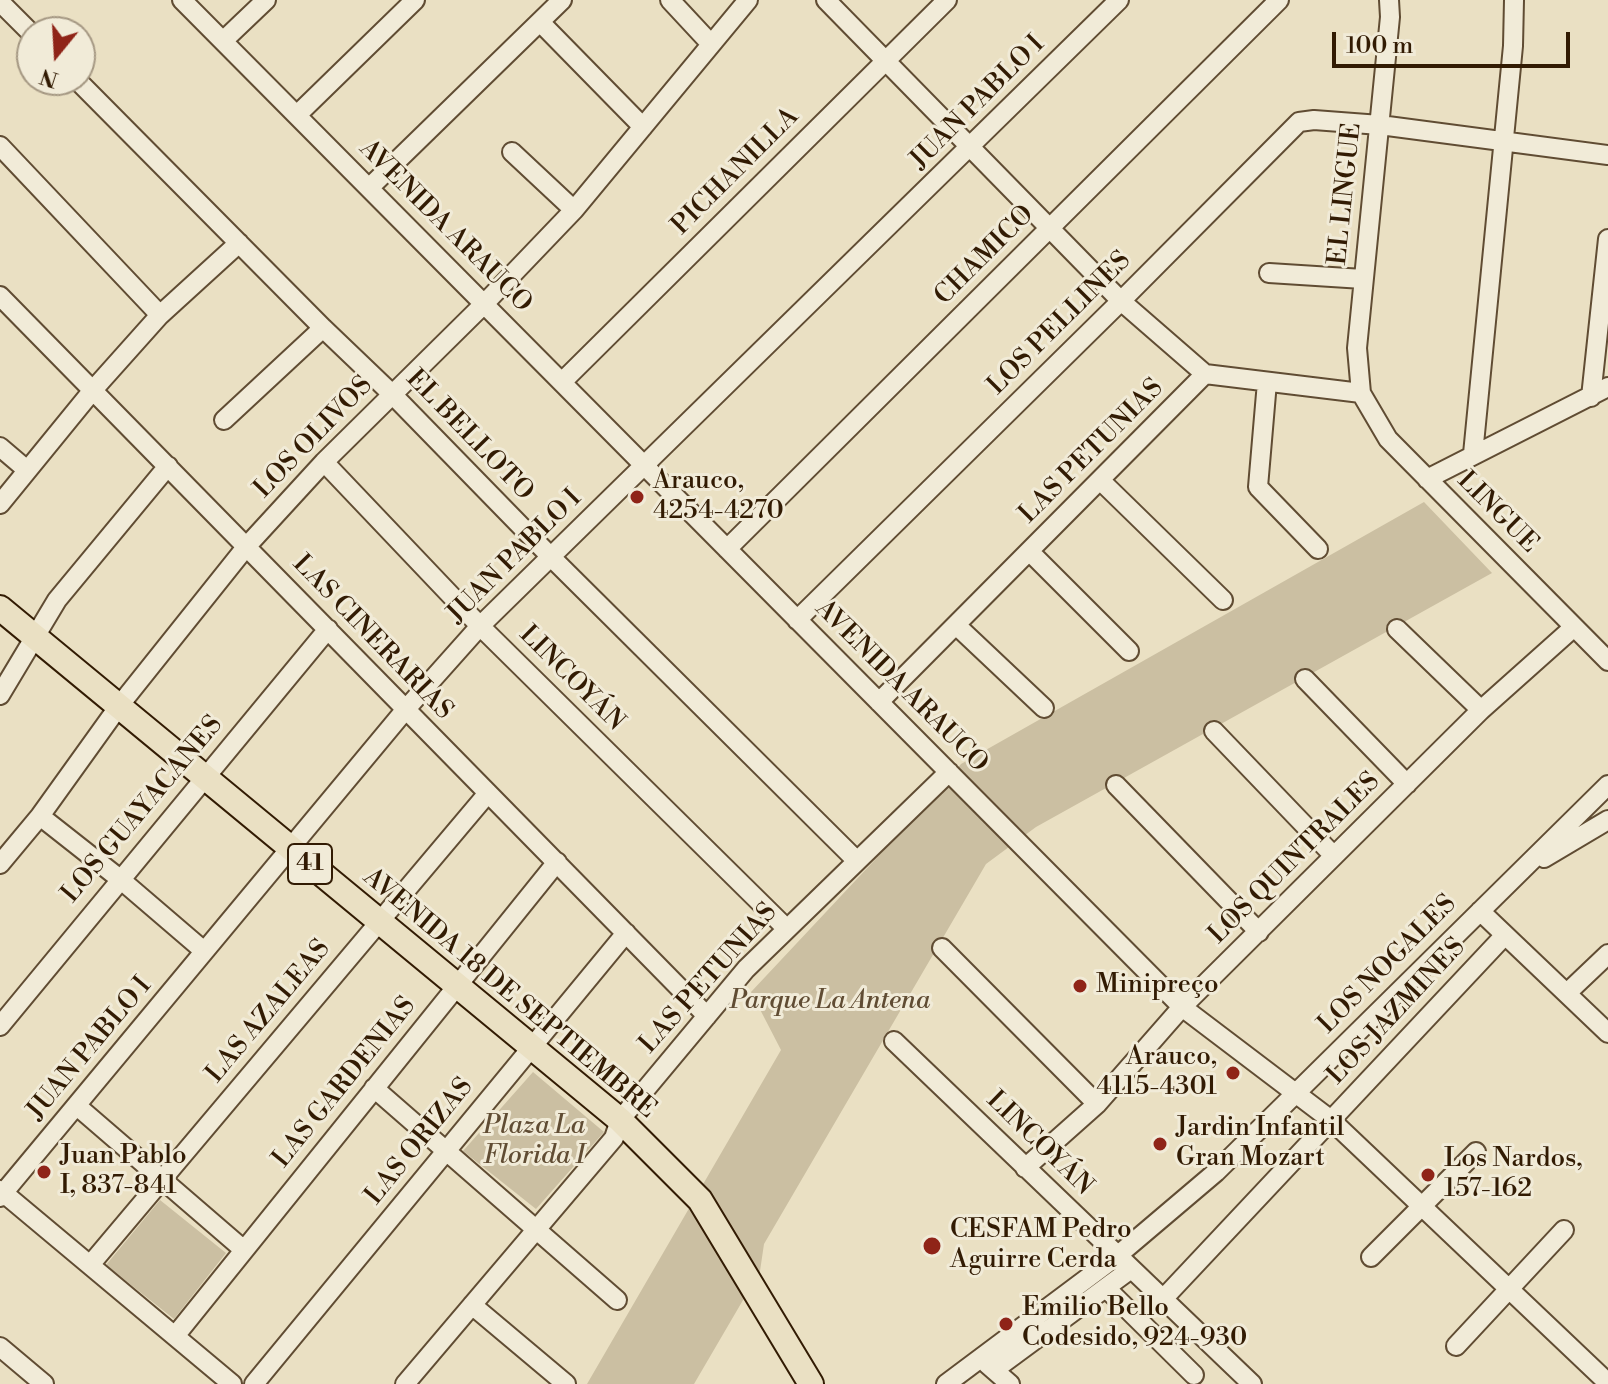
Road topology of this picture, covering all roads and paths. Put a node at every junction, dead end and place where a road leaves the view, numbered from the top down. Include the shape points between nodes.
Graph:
1 (182, 0) edge
2 (266, 0) edge
3 (415, 0) edge
4 (562, 0) edge
5 (670, 0) edge
6 (748, 0) edge
7 (826, 0) edge
8 (947, 0) edge
9 (1119, 0) edge
10 (1279, 0) edge
11 (1389, 0) edge
12 (1514, 0) edge
13 (0, 2) edge
14 (16, 18) edge
15 (540, 22) junction
16 (223, 41) junction
17 (710, 43) junction
18 (885, 60) junction
19 (93, 96) edge
20 (297, 115) junction
21 (1380, 125) junction
22 (643, 127) junction
23 (1503, 142) junction
24 (0, 146) edge
25 (970, 148) junction
26 (512, 152) dead end
27 (1608, 155) edge
28 (369, 188) junction
29 (574, 210) junction
30 (1049, 228) junction
31 (1608, 239) edge
32 (239, 243) junction
33 (1269, 273) dead end
34 (1363, 279) junction
35 (0, 296) edge
36 (1121, 301) junction
37 (484, 304) junction
38 (160, 315) junction
39 (323, 328) junction
40 (1205, 374) junction
41 (562, 382) junction
42 (1267, 382) junction
43 (1608, 387) edge
44 (93, 390) junction
45 (1361, 393) junction
46 (392, 394) junction
47 (1591, 397) junction
48 (224, 420) dead end
49 (0, 447) edge
50 (1473, 454) junction
51 (324, 462) junction
52 (644, 465) junction
53 (168, 466) junction
54 (27, 470) junction
55 (1427, 479) junction
56 (1100, 480) junction
57 (0, 504) edge
58 (246, 547) junction
59 (727, 549) junction
60 (1318, 549) dead end
61 (1029, 551) junction
62 (552, 558) junction
63 (1223, 600) dead end
64 (0, 608) edge
65 (797, 620) junction
66 (956, 625) junction
67 (480, 626) junction
68 (1574, 627) junction
69 (328, 629) junction
70 (1397, 629) dead end
71 (34, 636) junction
72 (1129, 651) dead end
73 (1608, 661) edge
74 (1305, 679) dead end
75 (0, 695) edge
76 (879, 702) junction
77 (119, 706) junction
78 (1044, 708) dead end
79 (406, 709) junction
80 (1481, 710) junction
81 (1214, 731) dead end
82 (949, 772) junction
83 (205, 777) junction
84 (1407, 784) junction
85 (1116, 785) dead end
86 (1608, 785) edge
87 (488, 793) junction
88 (40, 816) junction
89 (1608, 820) edge
90 (290, 848) junction
91 (1334, 856) junction
92 (857, 861) junction
93 (557, 862) junction
94 (0, 864) edge
95 (1518, 874) junction
96 (120, 879) junction
97 (1480, 911) junction
98 (379, 921) junction
99 (787, 929) junction
100 (1259, 932) junction
101 (626, 933) junction
102 (1505, 935) junction
103 (942, 948) dead end
104 (204, 951) junction
105 (1608, 954) edge
106 (457, 986) junction
107 (1567, 993) junction
108 (1182, 1007) junction
109 (707, 1016) junction
110 (0, 1026) edge
111 (1608, 1033) edge
112 (894, 1041) dead end
113 (532, 1047) junction
114 (374, 1088) junction
115 (1296, 1093) junction
116 (1097, 1104) junction
117 (77, 1106) junction
118 (620, 1120) junction
119 (1331, 1120) junction
120 (446, 1151) junction
121 (1476, 1152) dead end
122 (1025, 1168) junction
123 (161, 1179) junction
124 (1, 1193) edge
125 (1422, 1206) junction
126 (537, 1230) junction
127 (1564, 1230) dead end
128 (244, 1250) junction
129 (1371, 1257) dead end
130 (1124, 1262) junction
131 (90, 1265) junction
132 (1106, 1288) junction
133 (1510, 1290) junction
134 (1163, 1299) junction
135 (617, 1300) dead end
136 (472, 1305) junction
137 (175, 1336) junction
138 (1456, 1346) dead end
139 (0, 1347) edge
140 (979, 1357) junction
141 (994, 1370) junction
142 (1194, 1375) dead end
143 (1604, 1380) edge
144 (44, 1384) edge
145 (232, 1384) edge
146 (254, 1384) edge
147 (406, 1384) edge
148 (566, 1384) edge
149 (811, 1384) edge
150 (946, 1384) edge
151 (1010, 1384) edge
152 (1252, 1384) edge

1 - 16 street, AVENIDA ARAUCO
2 - 16 street
3 - 20 street
4 - 15 street
5 - 17 street
6 - 17 street, LOS OLIVOS
7 - 18 street
8 - 18 street, PICHANILLA
9 - 25 street, JUAN PABLO I
10 - 30 street, CHAMICO
11 - 21 street, EL LINGUE
12 - 23 street
13 - 14 street
15 - 22 street
15 - 28 street
16 - 20 street, AVENIDA ARAUCO
17 - 22 street, LOS OLIVOS
18 - 25 street
18 - 41 street, PICHANILLA
19 - 32 street, EL BELLOTO
20 - 28 street, AVENIDA ARAUCO
21 - 23 street, LOS PELLINES
21 - 34 street, EL LINGUE
21 - 36 street, LOS PELLINES via 1299,122
22 - 29 street, LOS OLIVOS
23 - 27 street, LOS PELLINES
23 - 50 street
24 - 38 street
25 - 30 street
25 - 52 street, JUAN PABLO I
26 - 29 street
28 - 37 street, AVENIDA ARAUCO
29 - 37 street, LOS OLIVOS
30 - 36 street
30 - 59 street, CHAMICO
31 - 47 street
32 - 38 street
32 - 39 street, EL BELLOTO
33 - 34 street
34 - 45 street, EL LINGUE via 1357,348
35 - 44 street, LAS CINERARIAS
36 - 40 street
36 - 65 street, LOS PELLINES
37 - 41 street, AVENIDA ARAUCO
37 - 46 street, LOS OLIVOS
38 - 44 street
39 - 46 street, EL BELLOTO
39 - 48 street
40 - 42 street
40 - 56 street, LAS PETUNIAS
41 - 52 street, AVENIDA ARAUCO
42 - 45 street
42 - 60 street via 1258,487
43 - 47 street
44 - 53 street, LAS CINERARIAS
44 - 54 street
45 - 55 street, LINGUE via 1388,439
46 - 51 street, LOS OLIVOS
46 - 62 street, EL BELLOTO
47 - 50 street
49 - 54 street
50 - 55 street
51 - 58 street, LOS OLIVOS
51 - 67 street, LINCOYÁN
52 - 59 street, AVENIDA ARAUCO
52 - 62 street, JUAN PABLO I
53 - 58 street, LAS CINERARIAS
53 - 71 street via 94,552
54 - 57 street
55 - 68 street, LINGUE
56 - 61 street, LAS PETUNIAS
56 - 63 street
58 - 69 street, LAS CINERARIAS
58 - 77 street, LOS OLIVOS
59 - 65 street, AVENIDA ARAUCO
61 - 66 street, LAS PETUNIAS
61 - 72 street
62 - 67 street, JUAN PABLO I
62 - 92 street, EL BELLOTO
64 - 71 main road, AVENIDA 18 DE SEPTIEMBRE / 41
65 - 76 street, AVENIDA ARAUCO
66 - 76 street, LAS PETUNIAS
66 - 78 street
67 - 79 street, JUAN PABLO I
67 - 99 street, LINCOYÁN
68 - 73 street, LINGUE
68 - 80 street, LOS QUINTRALES
69 - 79 street, LAS CINERARIAS
69 - 83 street, LOS GUAYACANES
70 - 80 street
71 - 75 street
71 - 77 main road, AVENIDA 18 DE SEPTIEMBRE / 41
74 - 84 street
76 - 82 street, AVENIDA ARAUCO
77 - 83 main road, AVENIDA 18 DE SEPTIEMBRE / 41
77 - 88 street, LOS OLIVOS
79 - 87 street, LAS CINERARIAS
79 - 90 street, JUAN PABLO I
80 - 84 street, LOS QUINTRALES
81 - 91 street
82 - 92 street, LAS PETUNIAS
82 - 108 street, AVENIDA ARAUCO
83 - 90 main road, AVENIDA 18 DE SEPTIEMBRE / 41
83 - 96 street, LOS GUAYACANES
84 - 91 street, LOS QUINTRALES
85 - 100 street
86 - 95 street, LOS NOGALES
87 - 93 street, LAS CINERARIAS
87 - 98 street, LAS AZALEAS
88 - 94 street, LOS OLIVOS
88 - 96 street
89 - 95 street, LOS NOGALES
90 - 98 main road, AVENIDA 18 DE SEPTIEMBRE / 41
90 - 104 street, JUAN PABLO I
91 - 100 street, LOS QUINTRALES
92 - 99 street, LAS PETUNIAS
93 - 101 street, LAS CINERARIAS
93 - 106 street, LAS GARDENIAS
95 - 97 street, LOS NOGALES
96 - 104 street
96 - 110 street, LOS GUAYACANES
97 - 102 street
97 - 115 street, LOS NOGALES
98 - 106 main road, AVENIDA 18 DE SEPTIEMBRE / 41
98 - 123 street, LAS AZALEAS
99 - 109 street, LAS PETUNIAS
100 - 108 street, LOS QUINTRALES
101 - 109 street, LAS CINERARIAS
101 - 113 street, LAS ORIZAS
102 - 107 street
102 - 119 street, LOS JAZMINES
103 - 116 street
104 - 117 street, JUAN PABLO I
105 - 107 street
106 - 113 main road, AVENIDA 18 DE SEPTIEMBRE / 41
106 - 114 street, LAS GARDENIAS
107 - 111 street
108 - 115 street, AVENIDA ARAUCO
108 - 116 street, LOS QUINTRALES
109 - 118 street, LAS PETUNIAS
112 - 122 street, LINCOYÁN
113 - 118 main road, AVENIDA 18 DE SEPTIEMBRE / 41
113 - 120 street, LAS ORIZAS
114 - 120 street
114 - 128 street, LAS GARDENIAS
115 - 119 street, AVENIDA ARAUCO
115 - 130 street, LOS NOGALES
116 - 122 street, LOS QUINTRALES
117 - 123 street
117 - 124 street, JUAN PABLO I
118 - 126 street, LAS PETUNIAS via 614,1138
118 - 149 main road, AVENIDA 18 DE SEPTIEMBRE / 41 via 700,1200
119 - 125 street, AVENIDA ARAUCO
119 - 134 street, LOS JAZMINES
120 - 126 street
120 - 146 street, LAS ORIZAS
121 - 125 street
122 - 130 street, LINCOYÁN
123 - 128 street
123 - 131 street, LAS AZALEAS
124 - 131 street
125 - 129 street
125 - 133 street, AVENIDA ARAUCO
126 - 135 street
126 - 136 street, LAS PETUNIAS
127 - 133 street
128 - 137 street, LAS GARDENIAS
130 - 132 street
130 - 134 street, LINCOYÁN
130 - 140 street
131 - 137 street
132 - 141 street
132 - 142 street
133 - 138 street
133 - 143 street, AVENIDA ARAUCO
134 - 152 street, LINCOYÁN
136 - 147 street, LAS PETUNIAS
136 - 148 street
137 - 145 street
139 - 144 street
140 - 141 street
140 - 150 street
141 - 151 street

